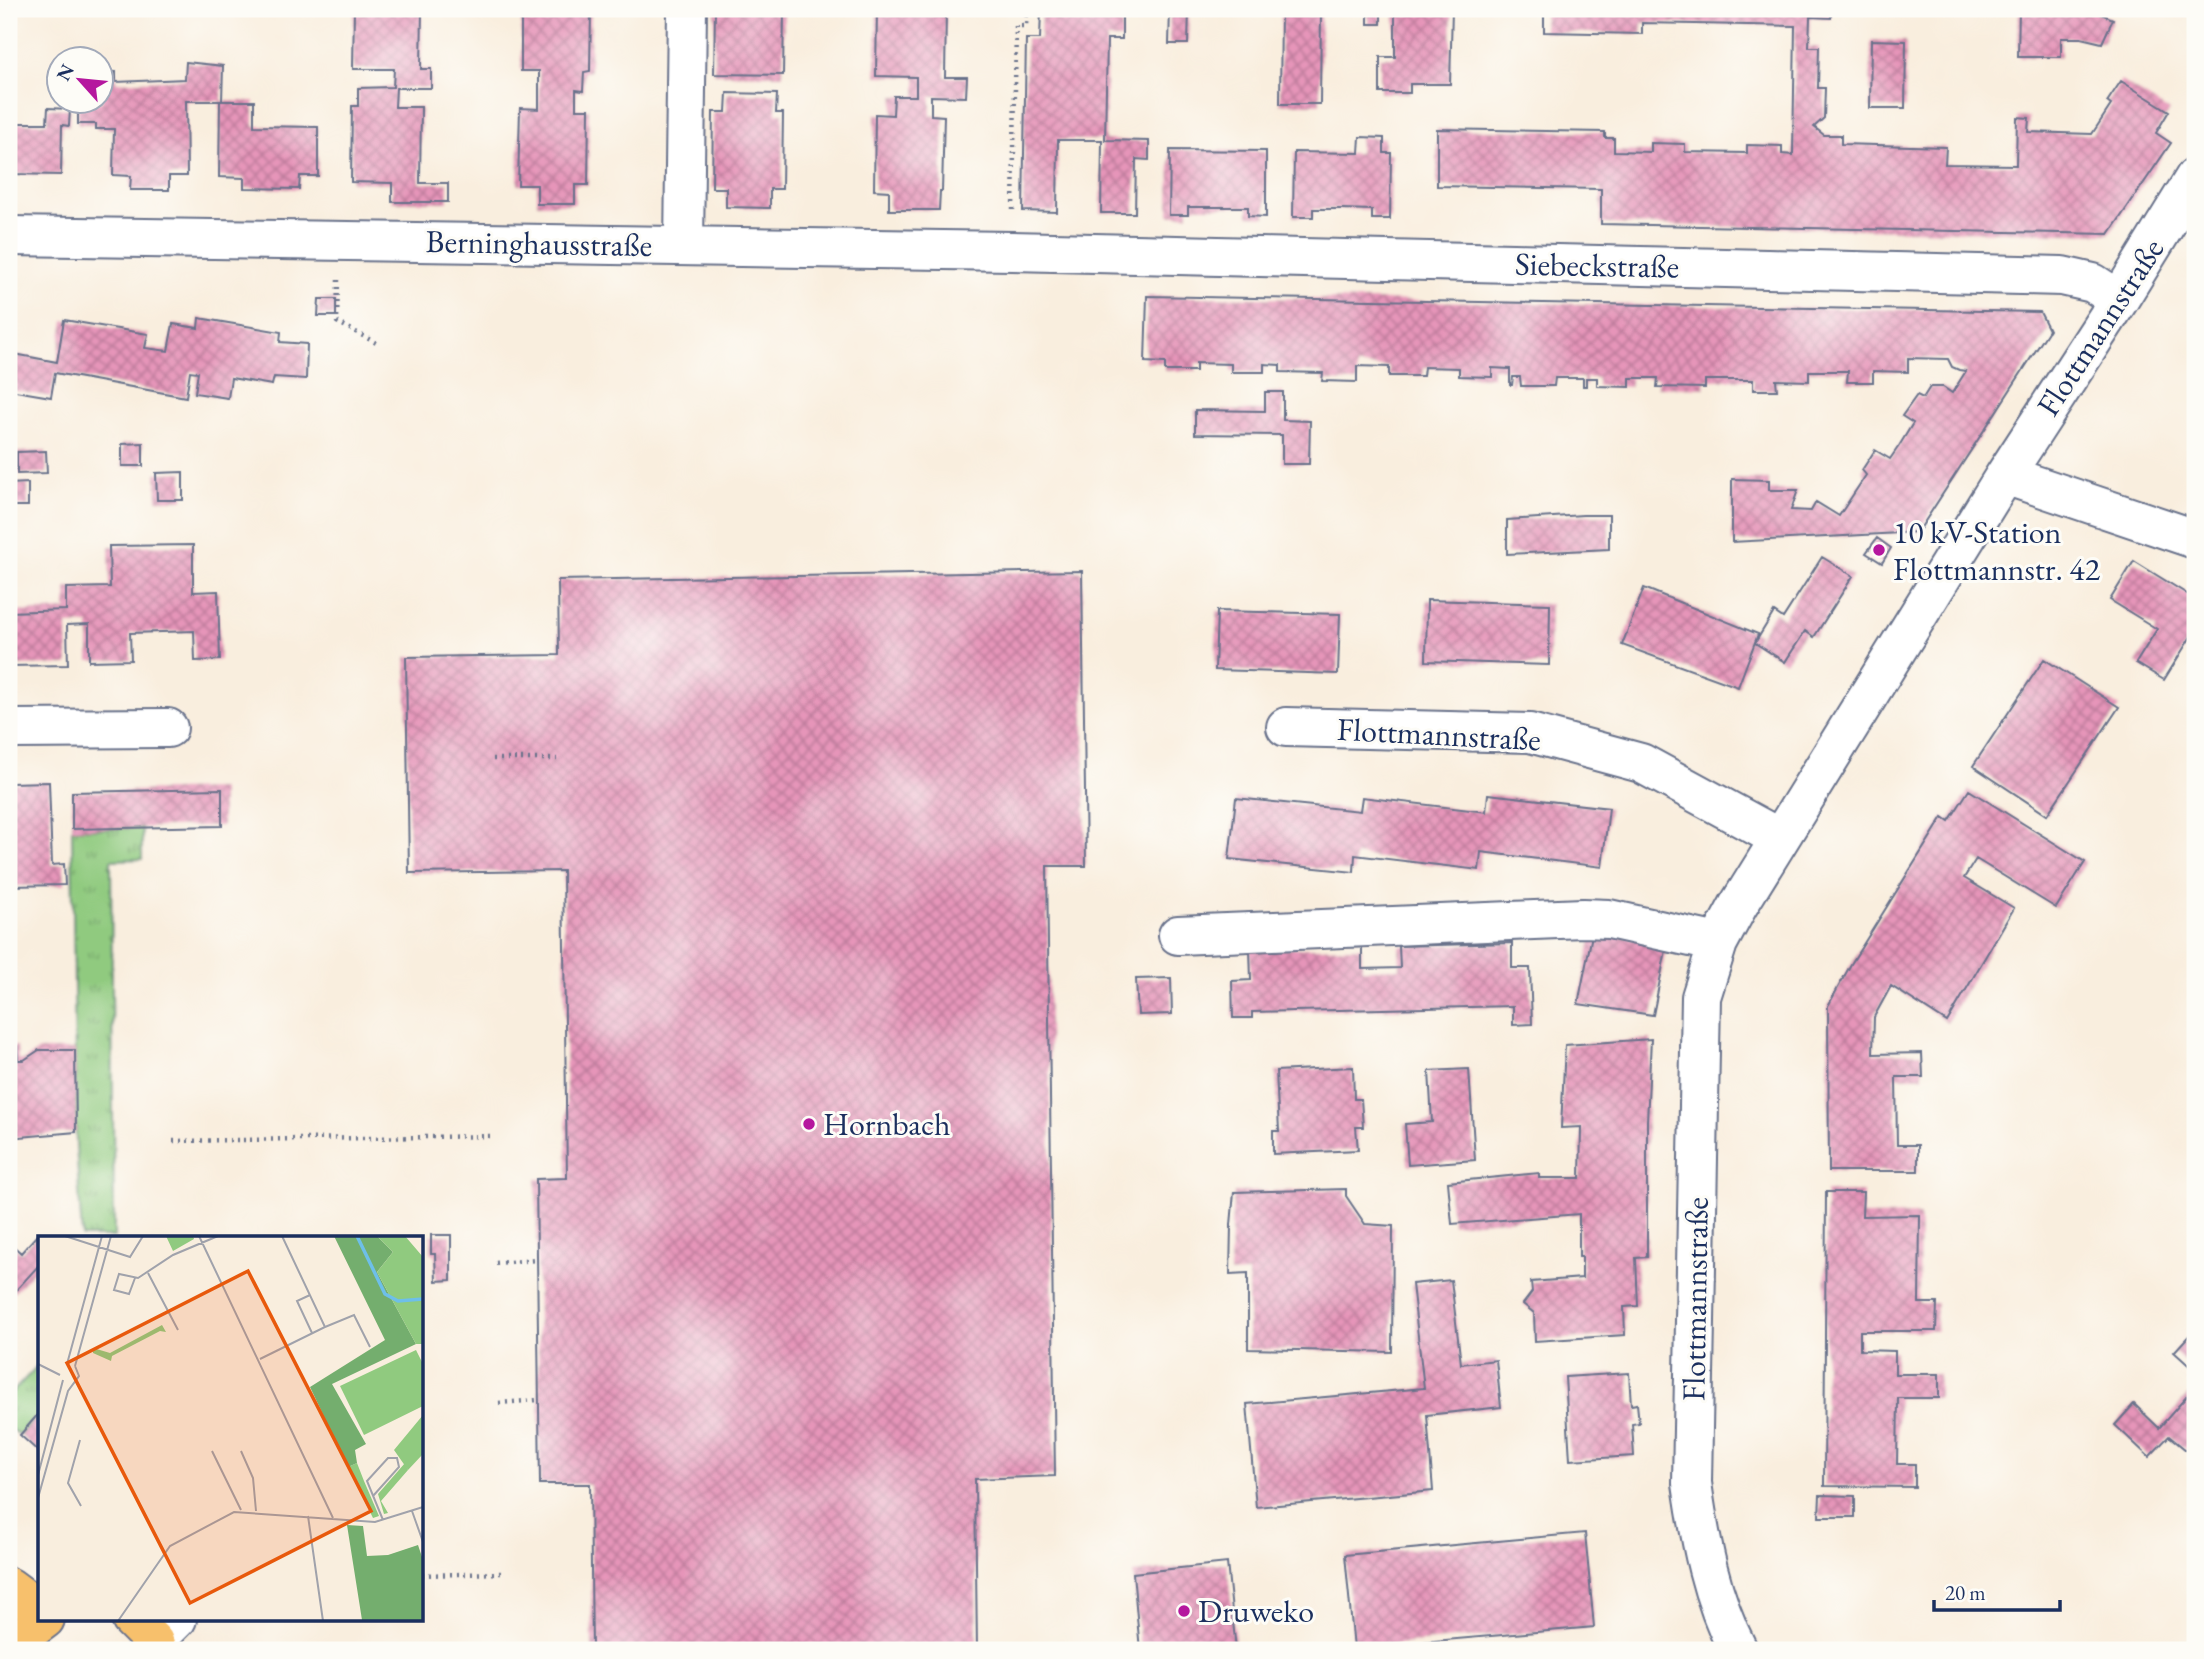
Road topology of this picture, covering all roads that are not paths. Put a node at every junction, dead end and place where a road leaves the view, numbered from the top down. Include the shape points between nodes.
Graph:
1 (687, 9) edge
2 (2195, 177) edge
3 (9, 236) edge
4 (684, 246) junction
5 (1069, 253) joint
6 (2119, 300) junction
7 (2005, 475) junction
8 (2195, 539) edge
9 (1286, 727) dead end
10 (168, 728) dead end
11 (9, 729) edge
12 (1779, 838) junction
13 (1178, 935) dead end
14 (1718, 943) junction
15 (9, 1587) edge
16 (38, 1609) edge
17 (44, 1620) edge
18 (18, 1650) edge
19 (1738, 1650) edge

1 - 4 street
2 - 6 street, Flottmannstraße
3 - 4 street, Berninghausstraße
4 - 5 street, Berninghausstraße
5 - 6 street, Siebeckstraße via 2062,275 2093,283
6 - 7 street, Flottmannstraße
7 - 8 street
7 - 12 street, Flottmannstraße
9 - 12 street, Flottmannstraße via 1530,733 1641,763
10 - 11 street
12 - 14 street, Flottmannstraße
13 - 14 street via 1583,918 1609,919
14 - 19 street, Flottmannstraße via 1701,997 1692,1483 1714,1593
15 - 16 main road
17 - 18 main road

